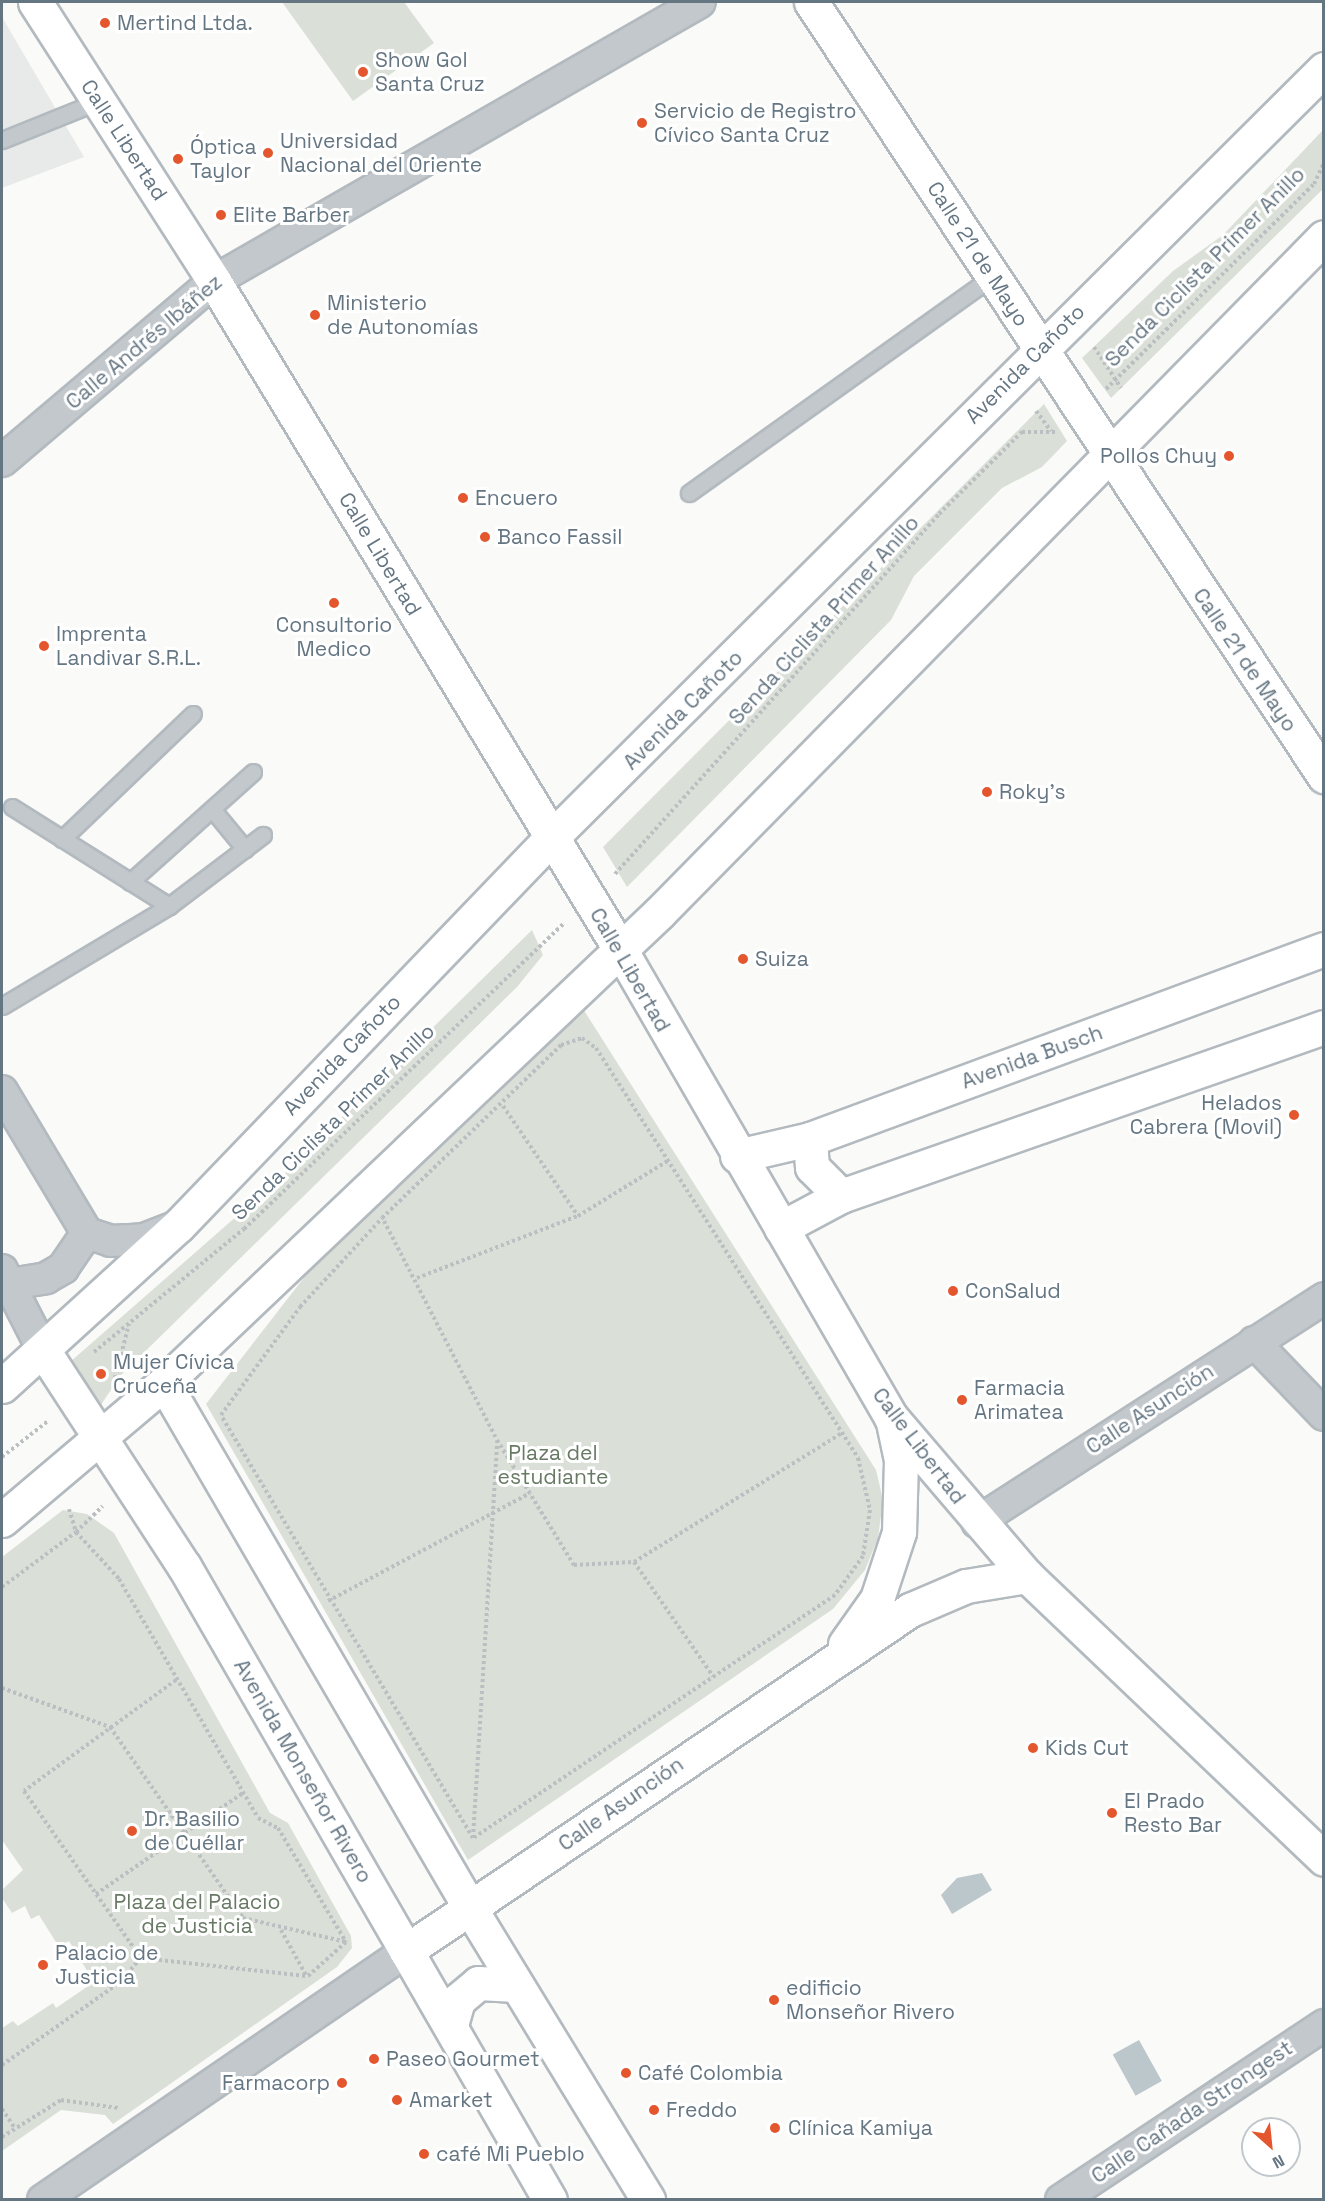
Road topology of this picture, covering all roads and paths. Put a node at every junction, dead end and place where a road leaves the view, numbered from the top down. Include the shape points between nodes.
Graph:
1 (35, 2) edge
2 (700, 2) edge
3 (811, 2) edge
4 (1323, 69) edge
5 (99, 101) junction
6 (2, 140) edge
7 (1323, 163) edge
8 (1323, 237) edge
9 (993, 277) junction
10 (214, 281) junction
11 (1094, 347) dead end
12 (1041, 349) junction
13 (1115, 380) junction
14 (1121, 388) dead end
15 (1105, 390) dead end
16 (1036, 411) dead end
17 (1051, 431) junction
18 (1061, 432) dead end
19 (1056, 439) dead end
20 (1109, 453) junction
21 (2, 461) edge
22 (689, 494) dead end
23 (193, 714) dead end
24 (253, 772) dead end
25 (1323, 776) edge
26 (12, 807) dead end
27 (212, 809) junction
28 (262, 835) dead end
29 (552, 837) junction
30 (62, 839) junction
31 (245, 849) junction
32 (628, 861) dead end
33 (130, 882) junction
34 (169, 906) junction
35 (552, 934) dead end
36 (620, 949) junction
37 (1323, 949) edge
38 (2, 1006) edge
39 (1323, 1027) edge
40 (2, 1091) edge
41 (503, 1105) junction
42 (810, 1139) junction
43 (737, 1156) junction
44 (669, 1160) junction
45 (841, 1196) junction
46 (578, 1216) junction
47 (382, 1218) junction
48 (178, 1226) junction
49 (781, 1228) junction
50 (87, 1233) junction
51 (6, 1277) edge
52 (417, 1278) junction
53 (1323, 1298) edge
54 (129, 1324) junction
55 (1254, 1341) junction
56 (43, 1350) junction
57 (89, 1356) dead end
58 (164, 1383) junction
59 (2, 1386) edge
60 (111, 1386) dead end
61 (1323, 1415) edge
62 (891, 1417) junction
63 (842, 1433) junction
64 (100, 1440) junction
65 (497, 1440) junction
66 (530, 1493) junction
67 (493, 1512) junction
68 (2, 1520) edge
69 (977, 1522) junction
70 (634, 1562) junction
71 (1027, 1576) junction
72 (2, 1587) edge
73 (328, 1601) junction
74 (834, 1657) junction
75 (714, 1677) junction
76 (176, 1680) junction
77 (2, 1688) edge
78 (110, 1727) junction
79 (243, 1793) junction
80 (183, 1832) junction
81 (473, 1838) junction
82 (1323, 1859) edge
83 (96, 1894) junction
84 (470, 1908) junction
85 (280, 1929) junction
86 (346, 1942) junction
87 (406, 1951) junction
88 (141, 1958) junction
89 (308, 1976) junction
90 (299, 1982) dead end
91 (516, 1986) junction
92 (451, 2025) junction
93 (1323, 2025) edge
94 (2, 2064) edge
95 (129, 2102) dead end
96 (2, 2109) edge
97 (15, 2128) junction
98 (2, 2137) edge
99 (43, 2199) edge
100 (550, 2199) edge
101 (648, 2199) edge
102 (1061, 2199) edge

1 - 5 main road, Calle Libertad
2 - 10 street, Calle Andrés Ibáñez
3 - 9 main road, Calle 21 de Mayo
4 - 12 main road, Avenida Cañoto
5 - 6 lane
5 - 10 main road, Calle Libertad
7 - 13 path, Senda Ciclista Primer Anillo via 1314,184
8 - 20 main road
9 - 12 main road, Calle 21 de Mayo
9 - 22 lane
10 - 21 street, Calle Andrés Ibáñez
10 - 29 main road, Calle Libertad
11 - 13 path
12 - 20 main road, Calle 21 de Mayo
12 - 29 main road, Avenida Cañoto
13 - 14 path
13 - 15 path, Senda Ciclista Primer Anillo
16 - 17 path
17 - 18 path, Senda Ciclista Primer Anillo
17 - 19 path
17 - 32 path, Senda Ciclista Primer Anillo via 1022,432 939,514
20 - 25 main road, Calle 21 de Mayo
20 - 36 main road
23 - 30 lane
24 - 27 lane
26 - 30 lane
27 - 31 lane
27 - 33 lane
28 - 31 lane
29 - 36 main road, Calle Libertad
29 - 48 main road, Avenida Cañoto
30 - 33 lane
31 - 34 lane
33 - 34 lane
34 - 38 lane
35 - 54 path, Senda Ciclista Primer Anillo via 244,1229
36 - 43 main road, Calle Libertad
36 - 58 main road
37 - 42 main road, Avenida Busch
39 - 45 main road
40 - 50 street
41 - 44 path via 561,1045 582,1038 596,1048
41 - 46 path
41 - 47 path
42 - 43 main road, Avenida Busch
42 - 45 main road via 815,1173
43 - 49 main road, Calle Libertad
44 - 46 path
44 - 63 path
45 - 49 main road
46 - 52 path
47 - 52 path
47 - 73 path via 300,1307 221,1415
48 - 50 street via 144,1239 111,1241
48 - 56 main road, Avenida Cañoto
49 - 62 main road, Calle Libertad
50 - 51 street via 63,1268 46,1278
51 - 56 street
52 - 65 path
53 - 55 street, Calle Asunción
54 - 57 path, Senda Ciclista Primer Anillo
54 - 60 path
55 - 61 street
55 - 69 street, Calle Asunción
56 - 59 main road, Avenida Cañoto
56 - 64 main road, Avenida Monseñor Rivero
58 - 64 main road
58 - 84 main road
62 - 69 main road, Calle Libertad
62 - 74 main road, Calle Asunción via 901,1460 899,1532 877,1599
63 - 70 path
63 - 75 path via 858,1458 870,1510 863,1556 835,1595
64 - 68 main road
64 - 87 main road, Avenida Monseñor Rivero via 184,1566
65 - 66 path
65 - 67 path
66 - 67 path
66 - 70 path via 574,1564
67 - 73 path
67 - 81 path
69 - 71 main road, Calle Libertad
70 - 75 path
71 - 74 main road, Calle Asunción via 946,1592
71 - 82 main road, Calle Libertad
72 - 76 path via 76,1532 118,1579
73 - 81 path
74 - 84 main road, Calle Asunción
75 - 81 path
76 - 78 path
76 - 79 path
77 - 78 path
78 - 80 path
78 - 83 path via 24,1791
79 - 80 path
79 - 86 path via 258,1818 278,1828
80 - 83 path
80 - 85 path via 243,1918
83 - 88 path
84 - 87 main road, Calle Asunción
84 - 91 main road
85 - 86 path
85 - 89 path
86 - 89 path
87 - 92 main road, Avenida Monseñor Rivero
87 - 99 street
88 - 89 path
88 - 94 path via 119,1983
89 - 90 path
91 - 92 main road via 490,1980 472,1987 458,2000
91 - 101 main road
92 - 100 main road, Avenida Monseñor Rivero
93 - 102 street, Calle Cañada Strongest
95 - 97 path via 120,2108 62,2100
96 - 97 path
97 - 98 path

